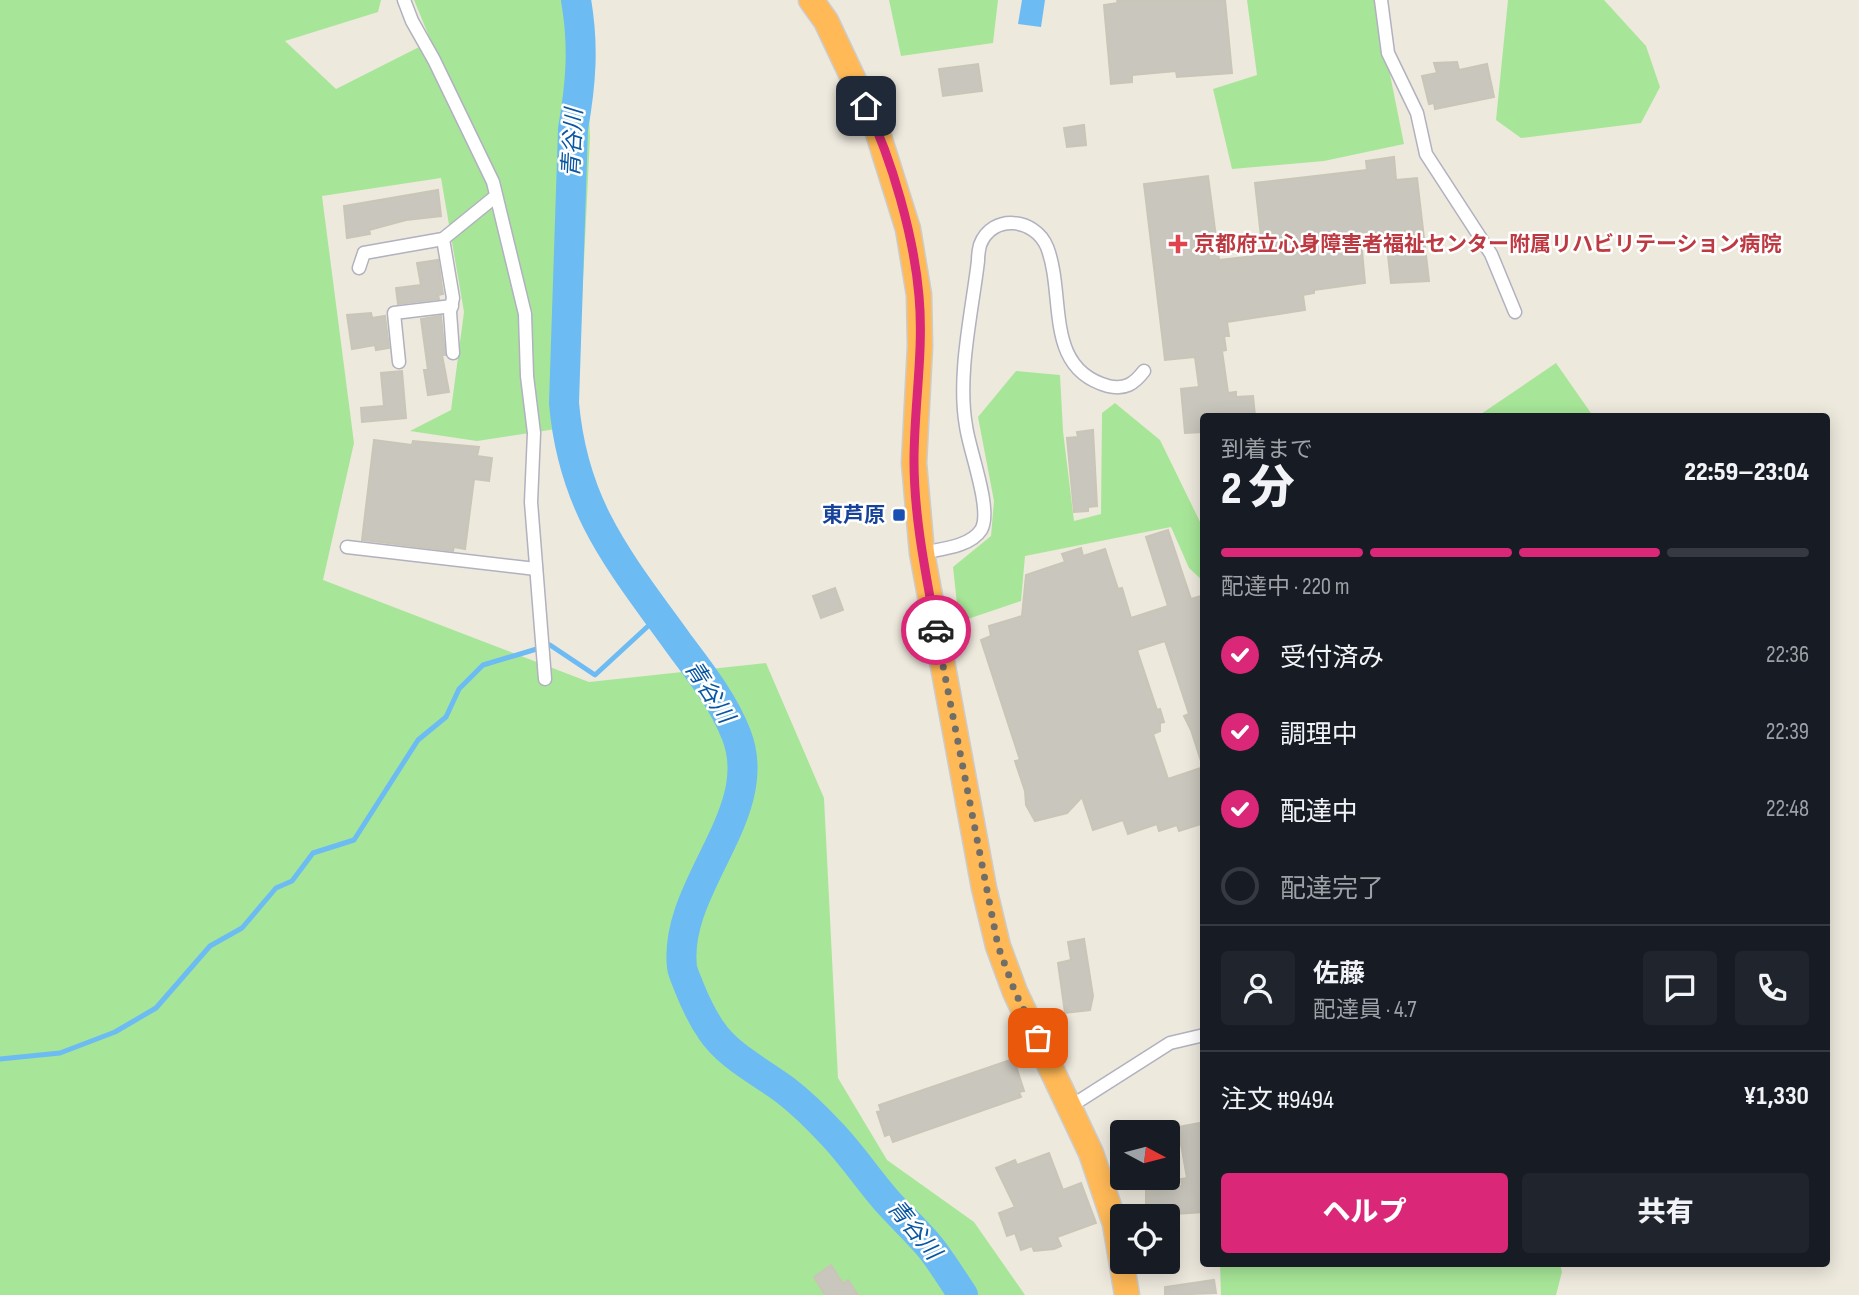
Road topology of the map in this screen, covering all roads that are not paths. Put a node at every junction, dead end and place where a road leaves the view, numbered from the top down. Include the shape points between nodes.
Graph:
1 (404, 0) edge
2 (811, 0) edge
3 (1381, 0) edge
4 (496, 196) junction
5 (443, 239) junction
6 (359, 268) dead end
7 (452, 306) junction
8 (1515, 312) dead end
9 (453, 353) dead end
10 (399, 362) dead end
11 (1144, 371) dead end
12 (346, 547) dead end
13 (922, 553) junction
14 (536, 569) junction
15 (545, 679) dead end
16 (1200, 1036) edge
17 (1071, 1106) junction
18 (1127, 1295) edge

1 - 4 street via 476,144
2 - 13 highway via 826,21 876,127 908,229 919,295 914,463
3 - 8 street via 1388,53 1417,113 1426,153 1491,254
4 - 5 street
4 - 14 street via 526,314
5 - 6 street via 364,253
5 - 7 street
7 - 9 street
7 - 10 street via 394,313
11 - 13 street via 1136,382 1112,387 1092,381 1075,368 1063,344 1047,246 1032,228 1018,222 1003,223 990,231 979,252 963,391 965,425 986,513 981,530 968,542
12 - 14 street
13 - 17 highway via 998,946 1015,992
14 - 15 street
16 - 17 street via 1170,1043
17 - 18 highway via 1115,1224

